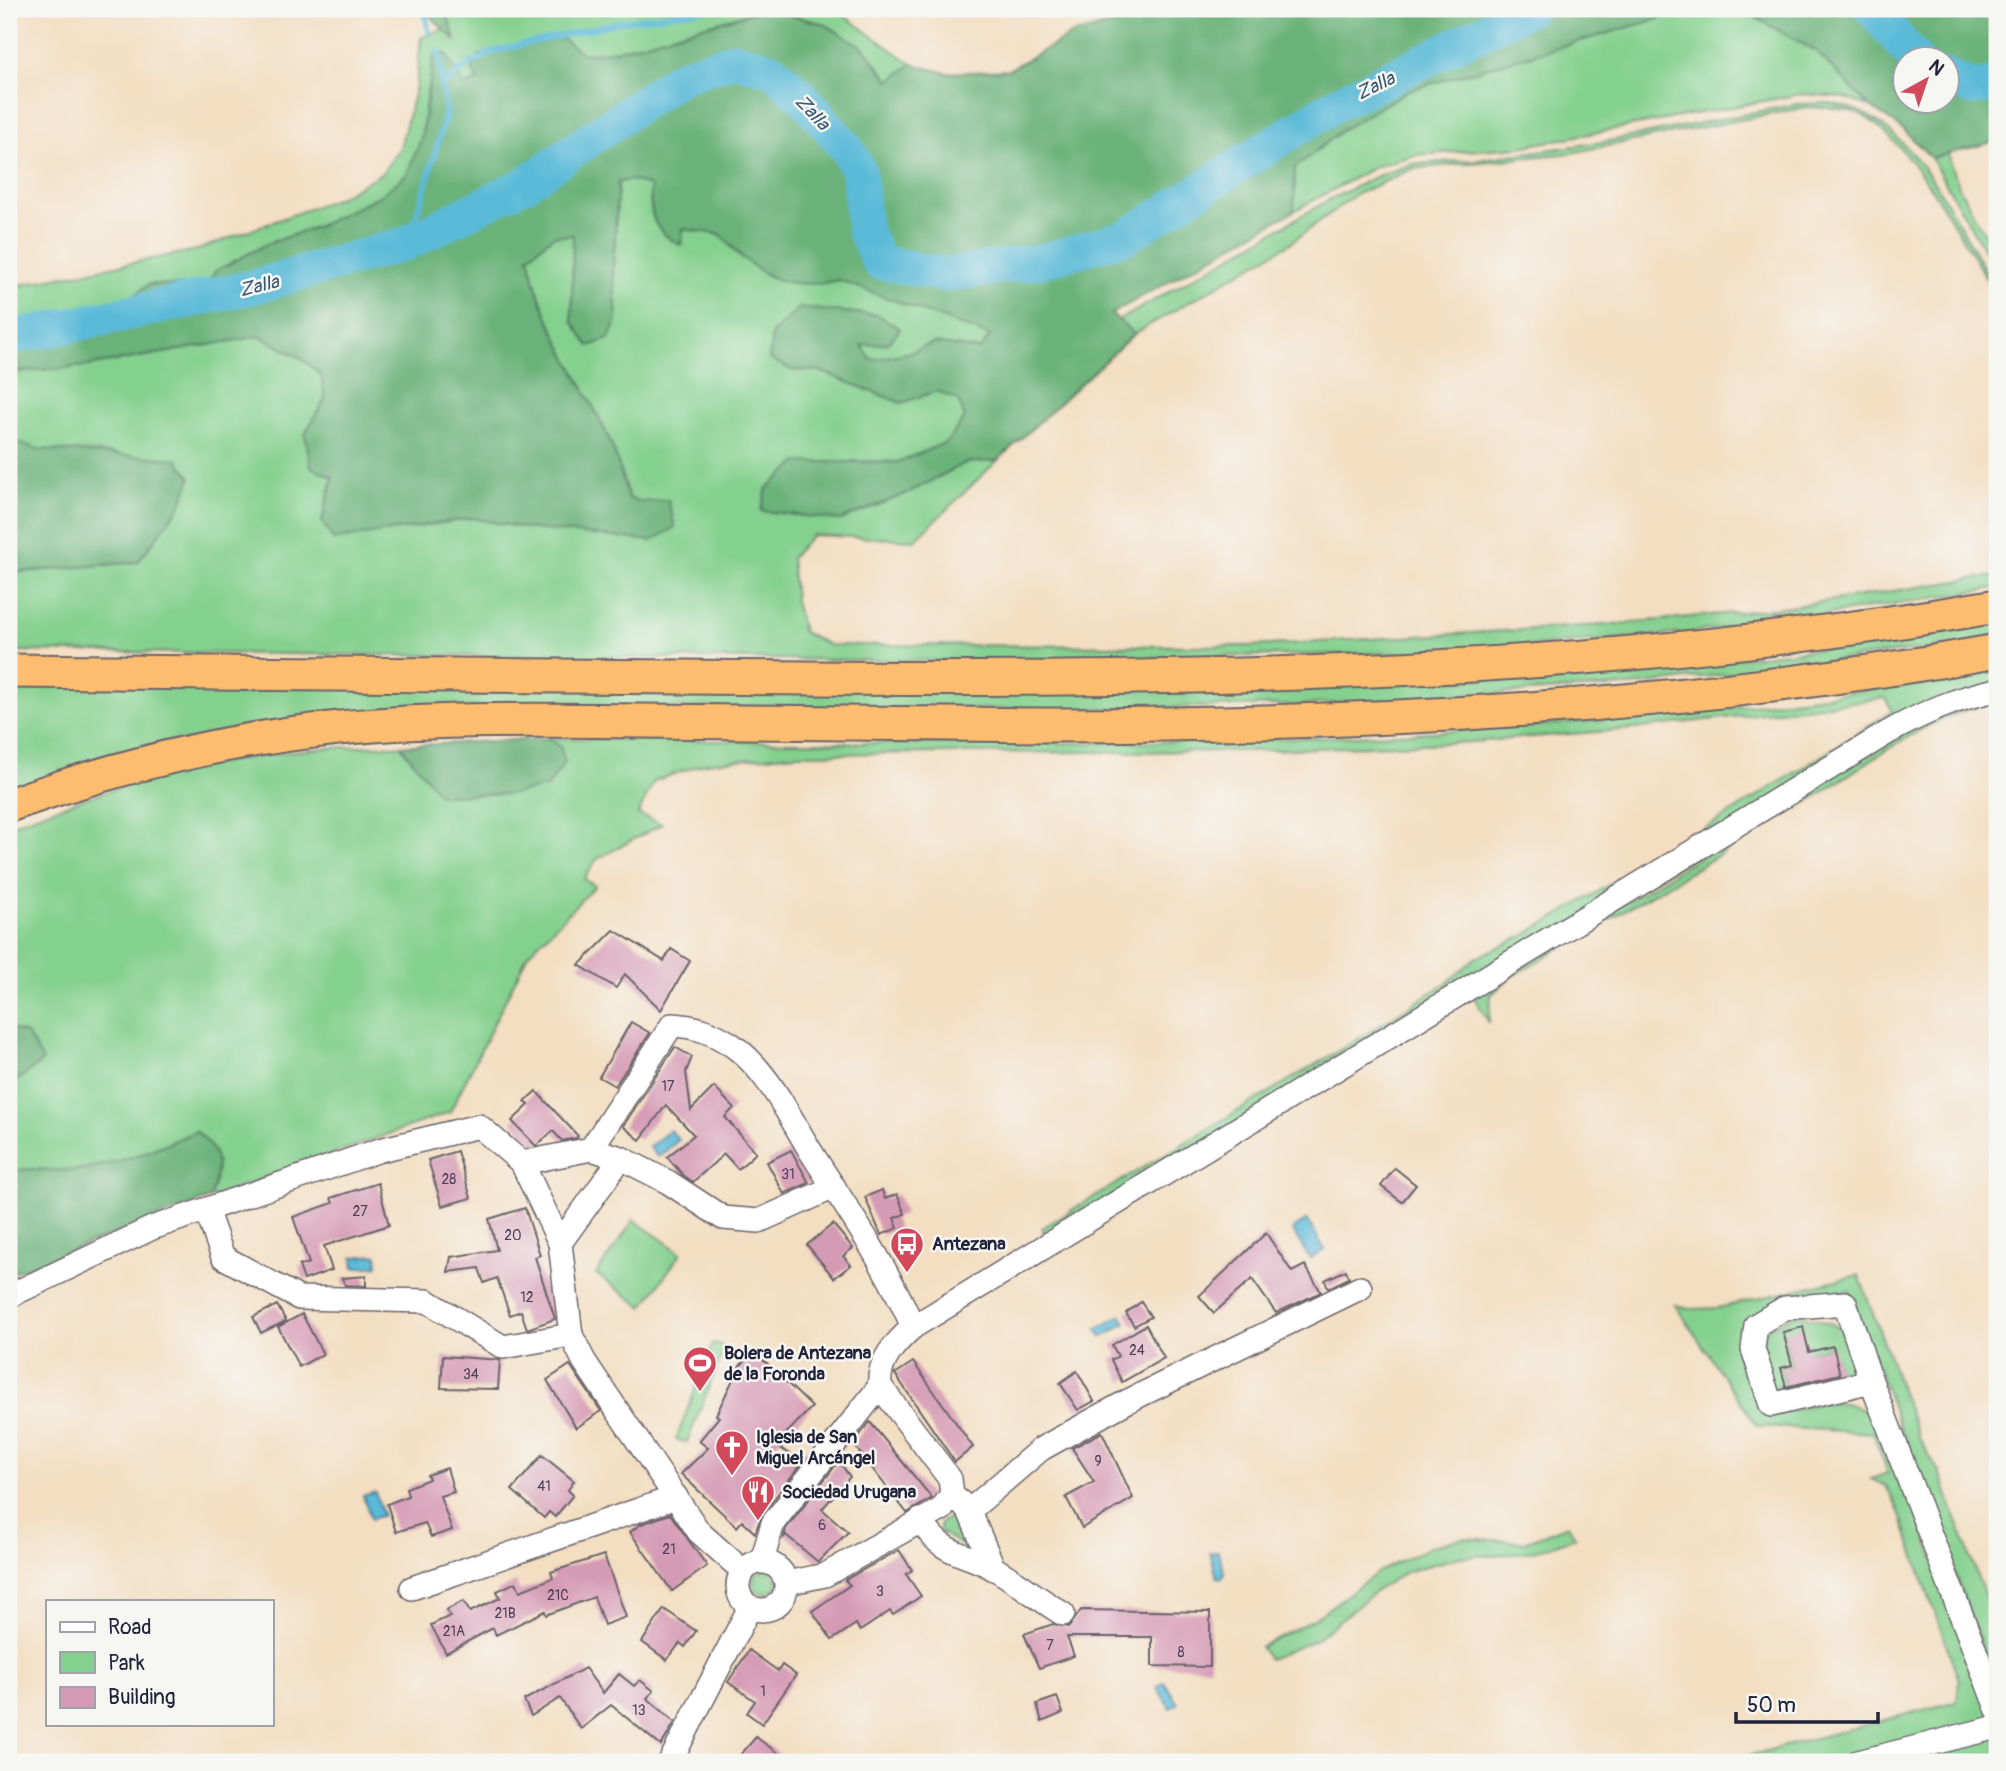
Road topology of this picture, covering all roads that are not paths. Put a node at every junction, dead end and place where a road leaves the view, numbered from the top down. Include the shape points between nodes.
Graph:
1 (1997, 606) edge
2 (1997, 651) edge
3 (9, 671) edge
4 (1997, 690) edge
5 (9, 805) edge
6 (591, 1149) junction
7 (621, 1158) junction
8 (522, 1163) junction
9 (834, 1187) junction
10 (207, 1212) junction
11 (560, 1243) junction
12 (1360, 1288) dead end
13 (9, 1296) edge
14 (913, 1327) junction
15 (571, 1335) junction
16 (1871, 1381) junction
17 (880, 1386) junction
18 (952, 1494) junction
19 (676, 1497) junction
20 (969, 1511) junction
21 (920, 1520) junction
22 (753, 1566) junction
23 (995, 1569) junction
24 (787, 1583) junction
25 (412, 1588) dead end
26 (750, 1607) junction
27 (1063, 1614) dead end
28 (1997, 1708) edge
29 (1997, 1727) edge
30 (670, 1762) edge
31 (1858, 1762) edge

1 - 3 highway via 1745,644 1344,674 1048,680
2 - 5 highway via 1775,684 1580,705 1309,720 1050,724 529,720 361,727 227,744 153,760
4 - 14 street via 1930,709 1887,733
6 - 7 street
6 - 8 street
6 - 9 street via 673,1025 698,1026 734,1046 767,1082
7 - 9 street via 723,1218 759,1221
7 - 11 street
8 - 10 street via 479,1126 380,1150
8 - 11 street
9 - 14 street via 894,1284
10 - 13 street via 152,1228
10 - 15 street via 223,1257 299,1298 427,1301 503,1348
11 - 15 street
12 - 20 street via 1126,1402 1041,1449
14 - 17 street via 895,1343 879,1377
15 - 19 street
16 - 16 street via 1845,1303 1785,1308 1756,1325 1753,1349 1771,1405
16 - 28 street
17 - 18 street via 950,1479
17 - 22 street via 774,1523
18 - 20 street
18 - 21 street via 942,1509
19 - 22 street via 699,1532
19 - 25 street
20 - 23 street
21 - 23 street via 943,1548
21 - 24 street via 825,1575
22 - 24 street via 774,1564
22 - 26 street via 738,1591
23 - 27 street
24 - 26 street via 785,1596 776,1606
26 - 30 street
29 - 31 street

